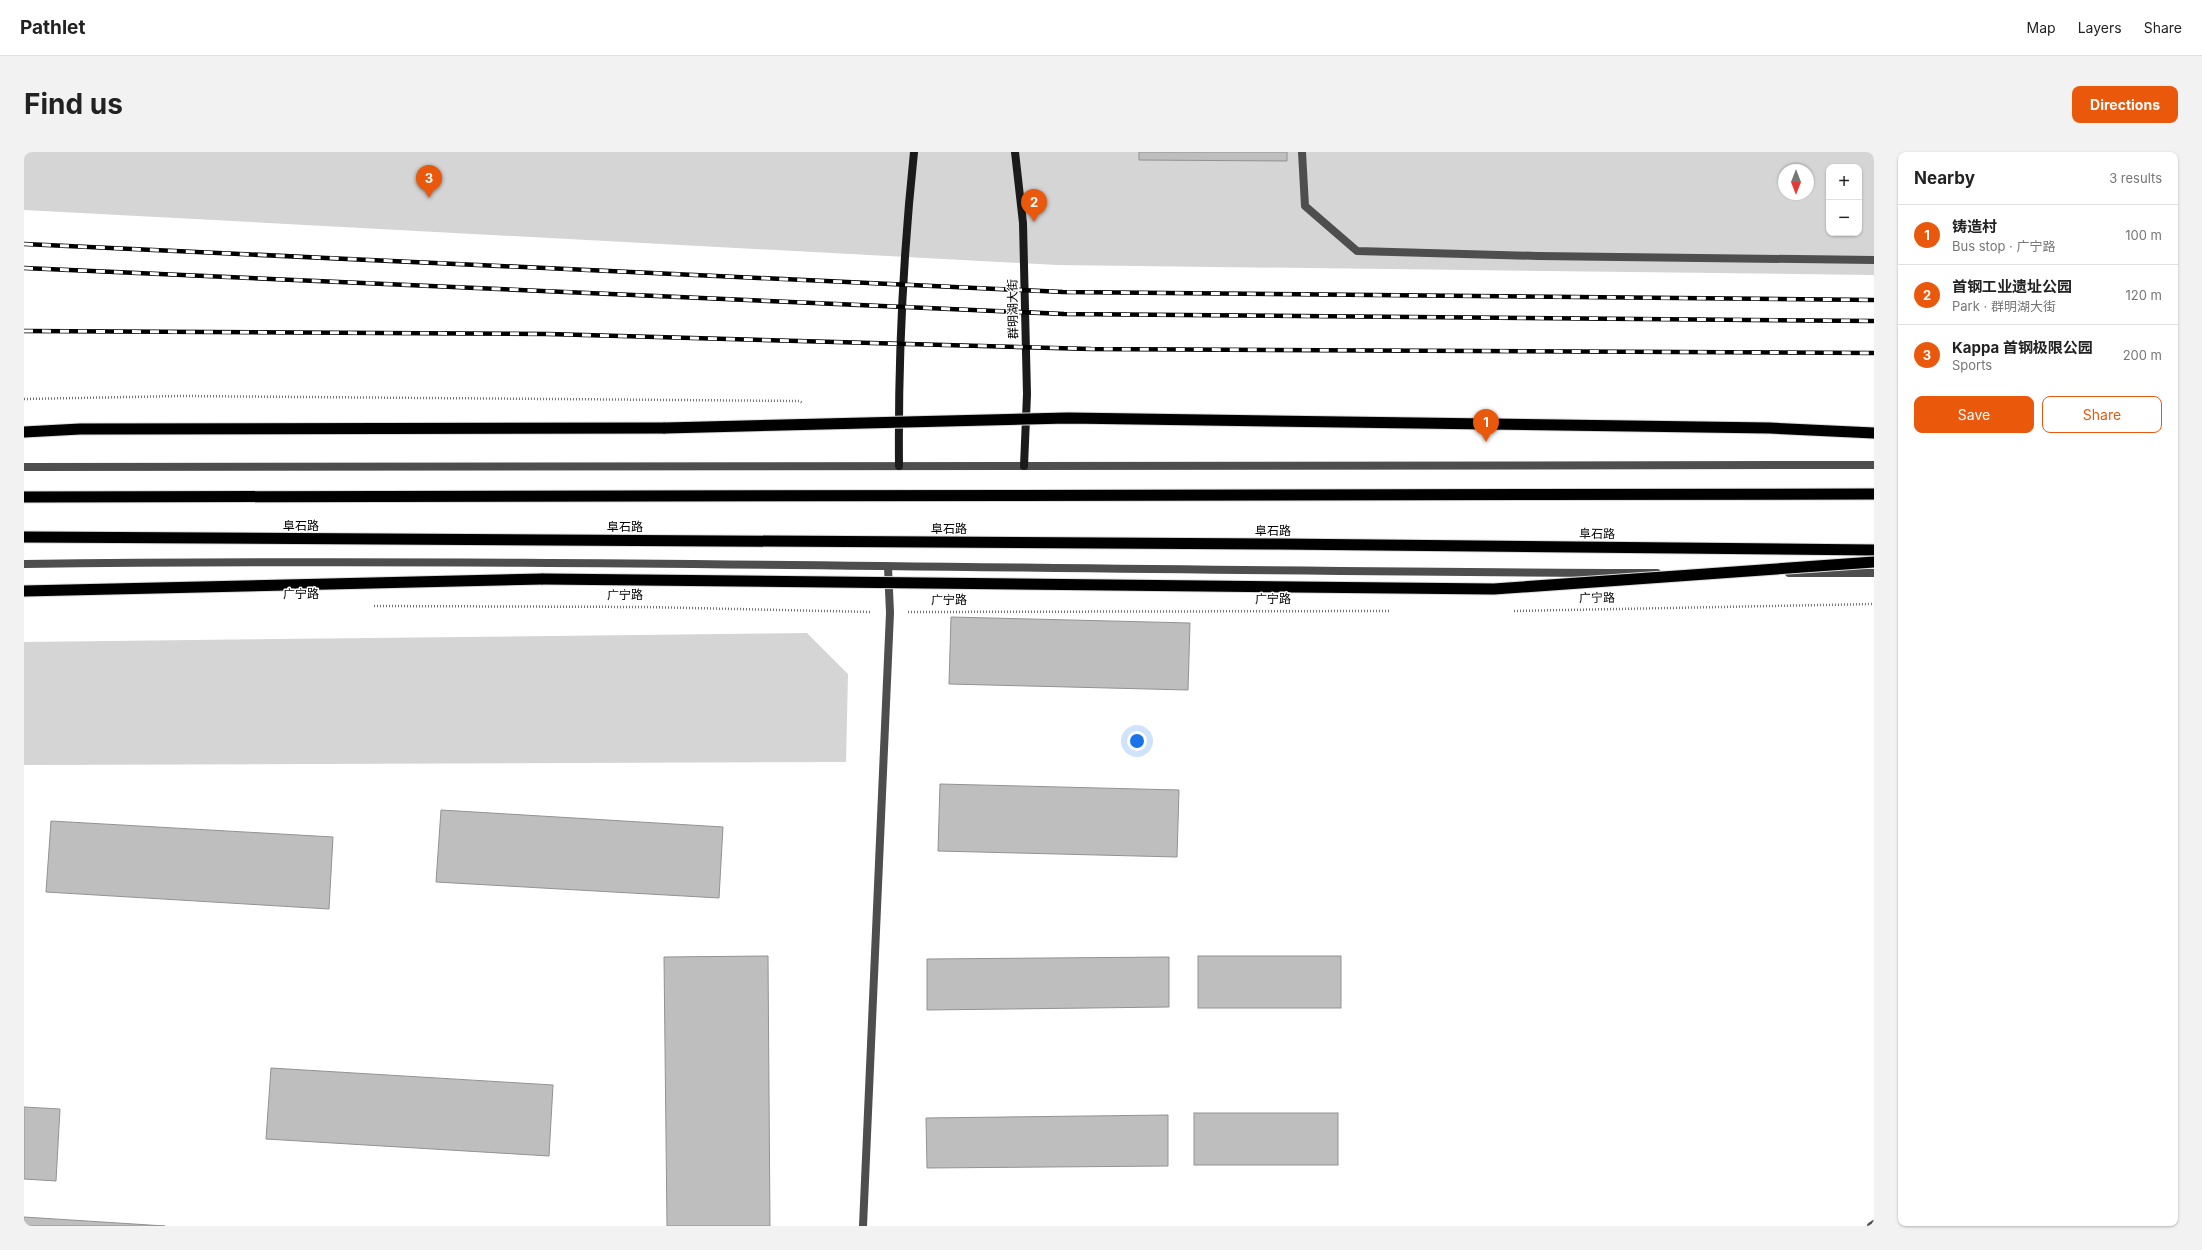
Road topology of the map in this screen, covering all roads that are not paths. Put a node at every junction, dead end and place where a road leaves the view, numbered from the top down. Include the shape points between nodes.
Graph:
1 (914, 152) edge
2 (1015, 152) edge
3 (1302, 152) edge
4 (1874, 260) edge
5 (24, 432) edge
6 (1874, 433) edge
7 (1874, 465) edge
8 (899, 466) junction
9 (1024, 466) junction
10 (24, 467) edge
11 (1874, 494) edge
12 (24, 497) edge
13 (24, 537) edge
14 (1874, 550) edge
15 (1874, 562) edge
16 (24, 564) edge
17 (888, 567) junction
18 (1874, 573) edge
19 (24, 591) edge
20 (1874, 1224) edge
21 (863, 1226) edge
22 (1871, 1226) edge

1 - 8 main road via 908,203 898,393
2 - 9 main road, 群明湖大街 via 1023,223 1027,394
3 - 4 street via 1305,206 1357,251
5 - 6 highway, bridge via 80,429 665,428 1068,418 1754,428
7 - 9 street
8 - 9 street
8 - 10 street
11 - 12 highway
13 - 14 highway, 阜石路
15 - 19 highway, bridge via 1494,589 543,578
16 - 17 street, 广宁路 via 513,562
17 - 18 street, 广宁路 via 1316,572
17 - 21 street via 890,612
20 - 22 street

